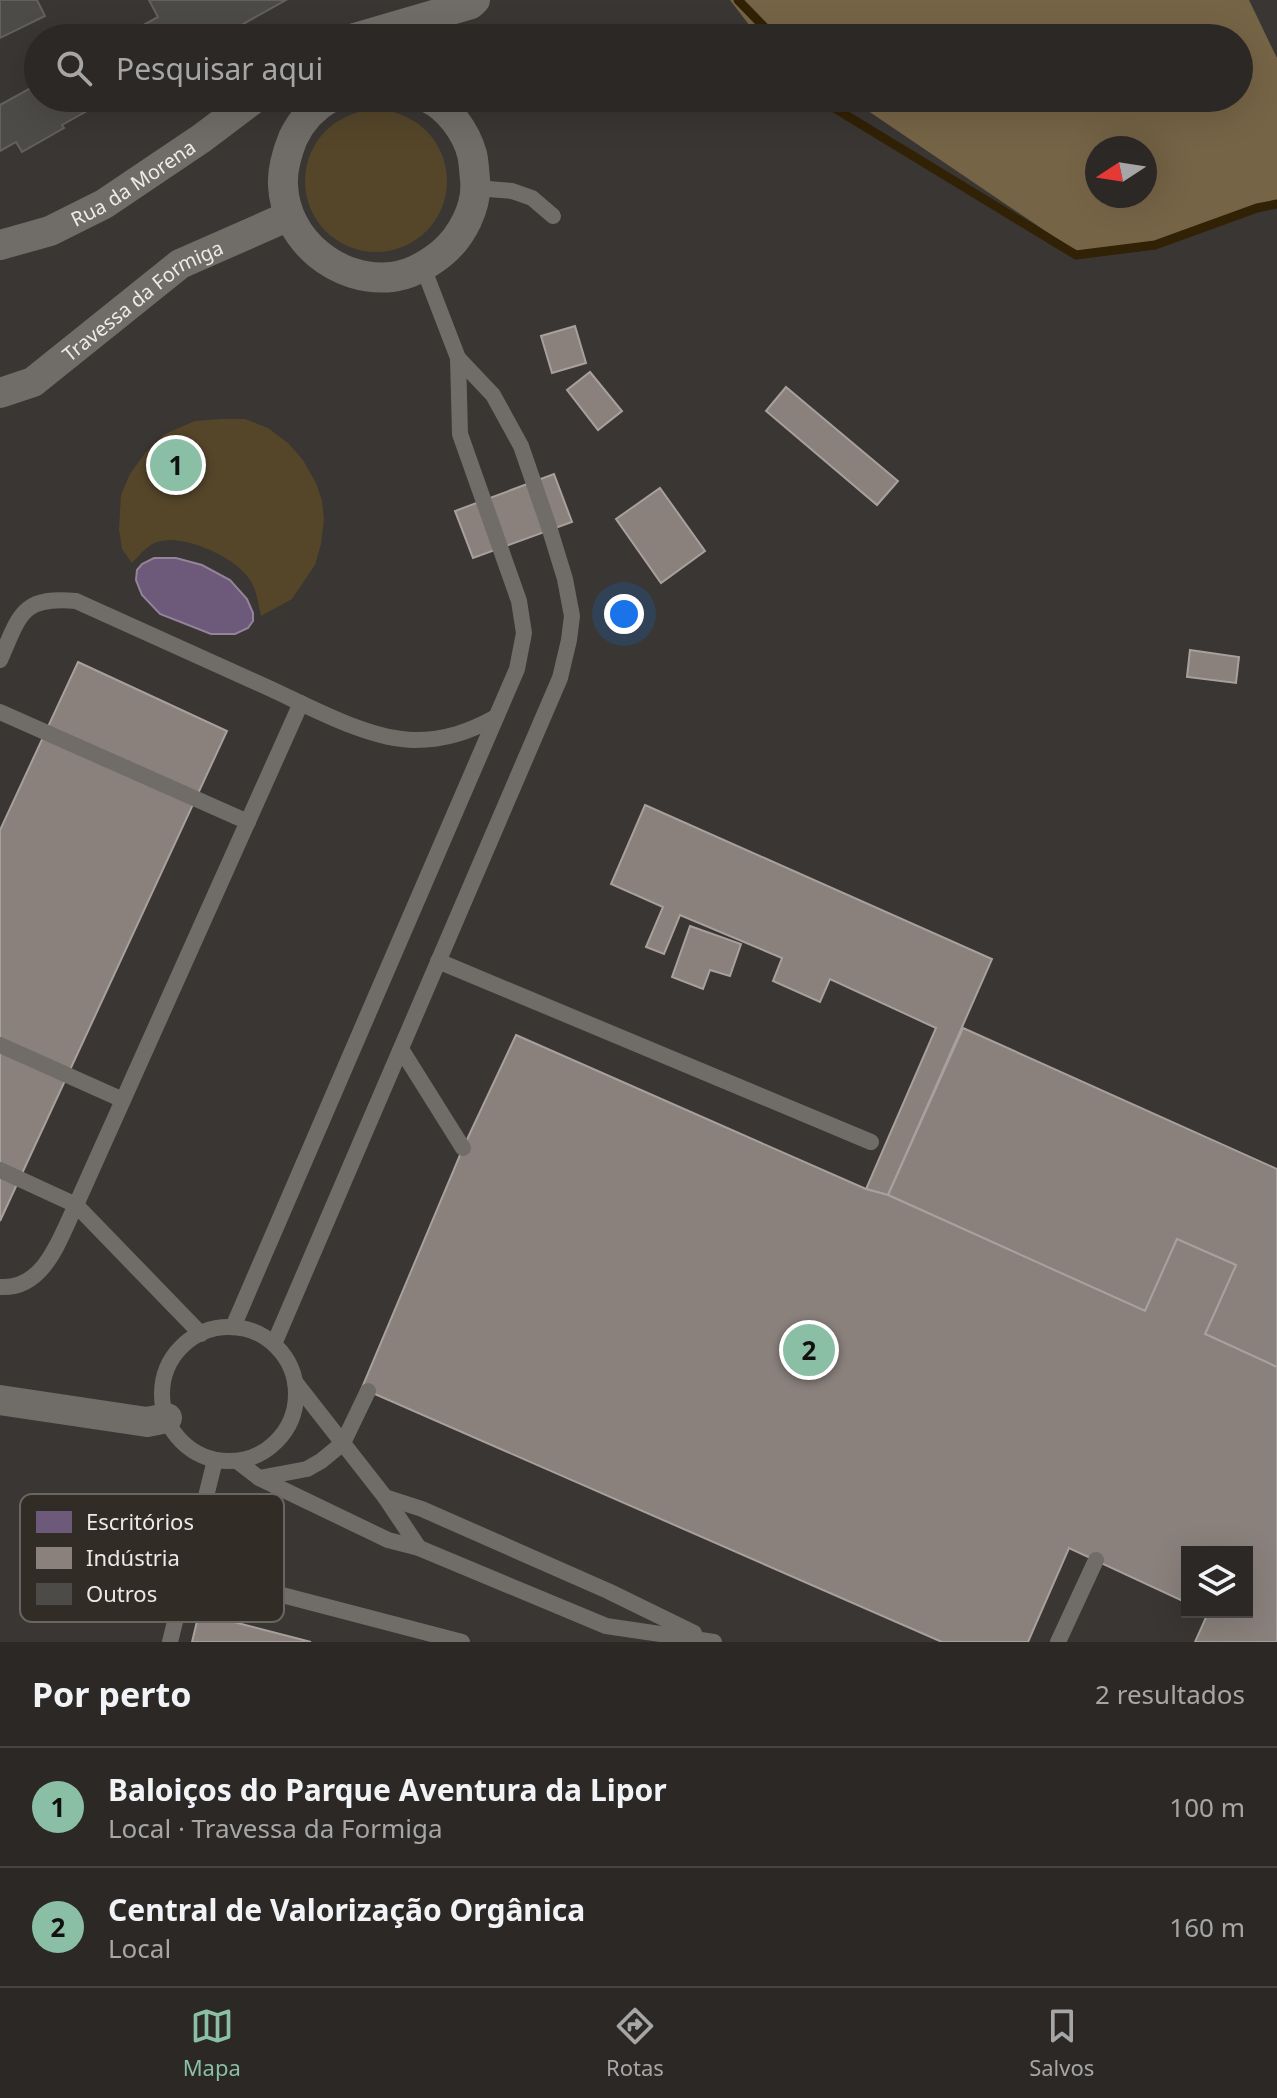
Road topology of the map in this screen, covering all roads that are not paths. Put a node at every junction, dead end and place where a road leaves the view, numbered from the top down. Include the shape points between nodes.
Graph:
1 (473, 2) edge
2 (401, 24) edge
3 (452, 24) edge
4 (236, 112) edge
5 (312, 112) edge
6 (446, 112) edge
7 (476, 188) junction
8 (289, 216) junction
9 (553, 216) dead end
10 (0, 245) edge
11 (423, 267) junction
12 (458, 358) junction
13 (0, 393) edge
14 (0, 660) edge
15 (301, 703) junction
16 (0, 712) edge
17 (496, 717) junction
18 (248, 822) junction
19 (438, 961) junction
20 (0, 1045) edge
21 (401, 1049) junction
22 (123, 1100) junction
23 (871, 1142) dead end
24 (463, 1148) dead end
25 (0, 1170) edge
26 (76, 1205) junction
27 (0, 1287) edge
28 (233, 1327) junction
29 (201, 1334) junction
30 (274, 1344) junction
31 (295, 1382) junction
32 (368, 1391) dead end
33 (0, 1400) edge
34 (167, 1418) junction
35 (343, 1443) junction
36 (215, 1460) junction
37 (237, 1461) junction
38 (259, 1478) junction
39 (207, 1494) edge
40 (385, 1497) junction
41 (419, 1548) junction
42 (1096, 1560) dead end
43 (284, 1595) edge
44 (175, 1622) edge
45 (170, 1642) edge
46 (462, 1642) edge
47 (712, 1642) edge
48 (1058, 1642) edge

1 - 2 street
1 - 3 street
4 - 10 street, Rua da Morena via 104,204 50,231
5 - 8 street via 298,127 286,155 283,186
6 - 7 street via 459,125 473,155
7 - 9 lane via 532,198
7 - 11 street via 468,220 449,247
8 - 11 street via 306,244 331,264 360,276 393,277
8 - 13 street, Travessa da Formiga via 180,264 33,382
11 - 12 lane
12 - 17 lane via 460,434 519,601 524,633 517,669
12 - 19 lane via 493,395 521,446 572,616 560,678
14 - 15 lane via 18,618 33,604 76,601
15 - 17 lane via 373,734 413,740 450,738
15 - 18 lane
16 - 18 lane
17 - 28 lane
18 - 22 lane
19 - 21 lane
19 - 23 lane
20 - 22 lane
21 - 24 lane
21 - 30 lane
22 - 26 lane
25 - 26 lane
26 - 27 lane via 47,1263 30,1280
26 - 29 lane
28 - 29 lane
28 - 30 lane
29 - 34 lane via 175,1355 165,1374
30 - 31 lane via 288,1361
31 - 35 lane
31 - 37 lane via 296,1404 276,1443
32 - 35 lane
33 - 34 street via 147,1422
34 - 36 lane via 195,1452
35 - 38 lane via 307,1469
35 - 40 lane
36 - 37 lane
36 - 39 lane
37 - 38 lane
38 - 41 lane via 388,1540
40 - 41 lane
40 - 47 lane via 594,1584
41 - 47 lane via 606,1626
42 - 48 lane
43 - 46 lane
44 - 45 lane

